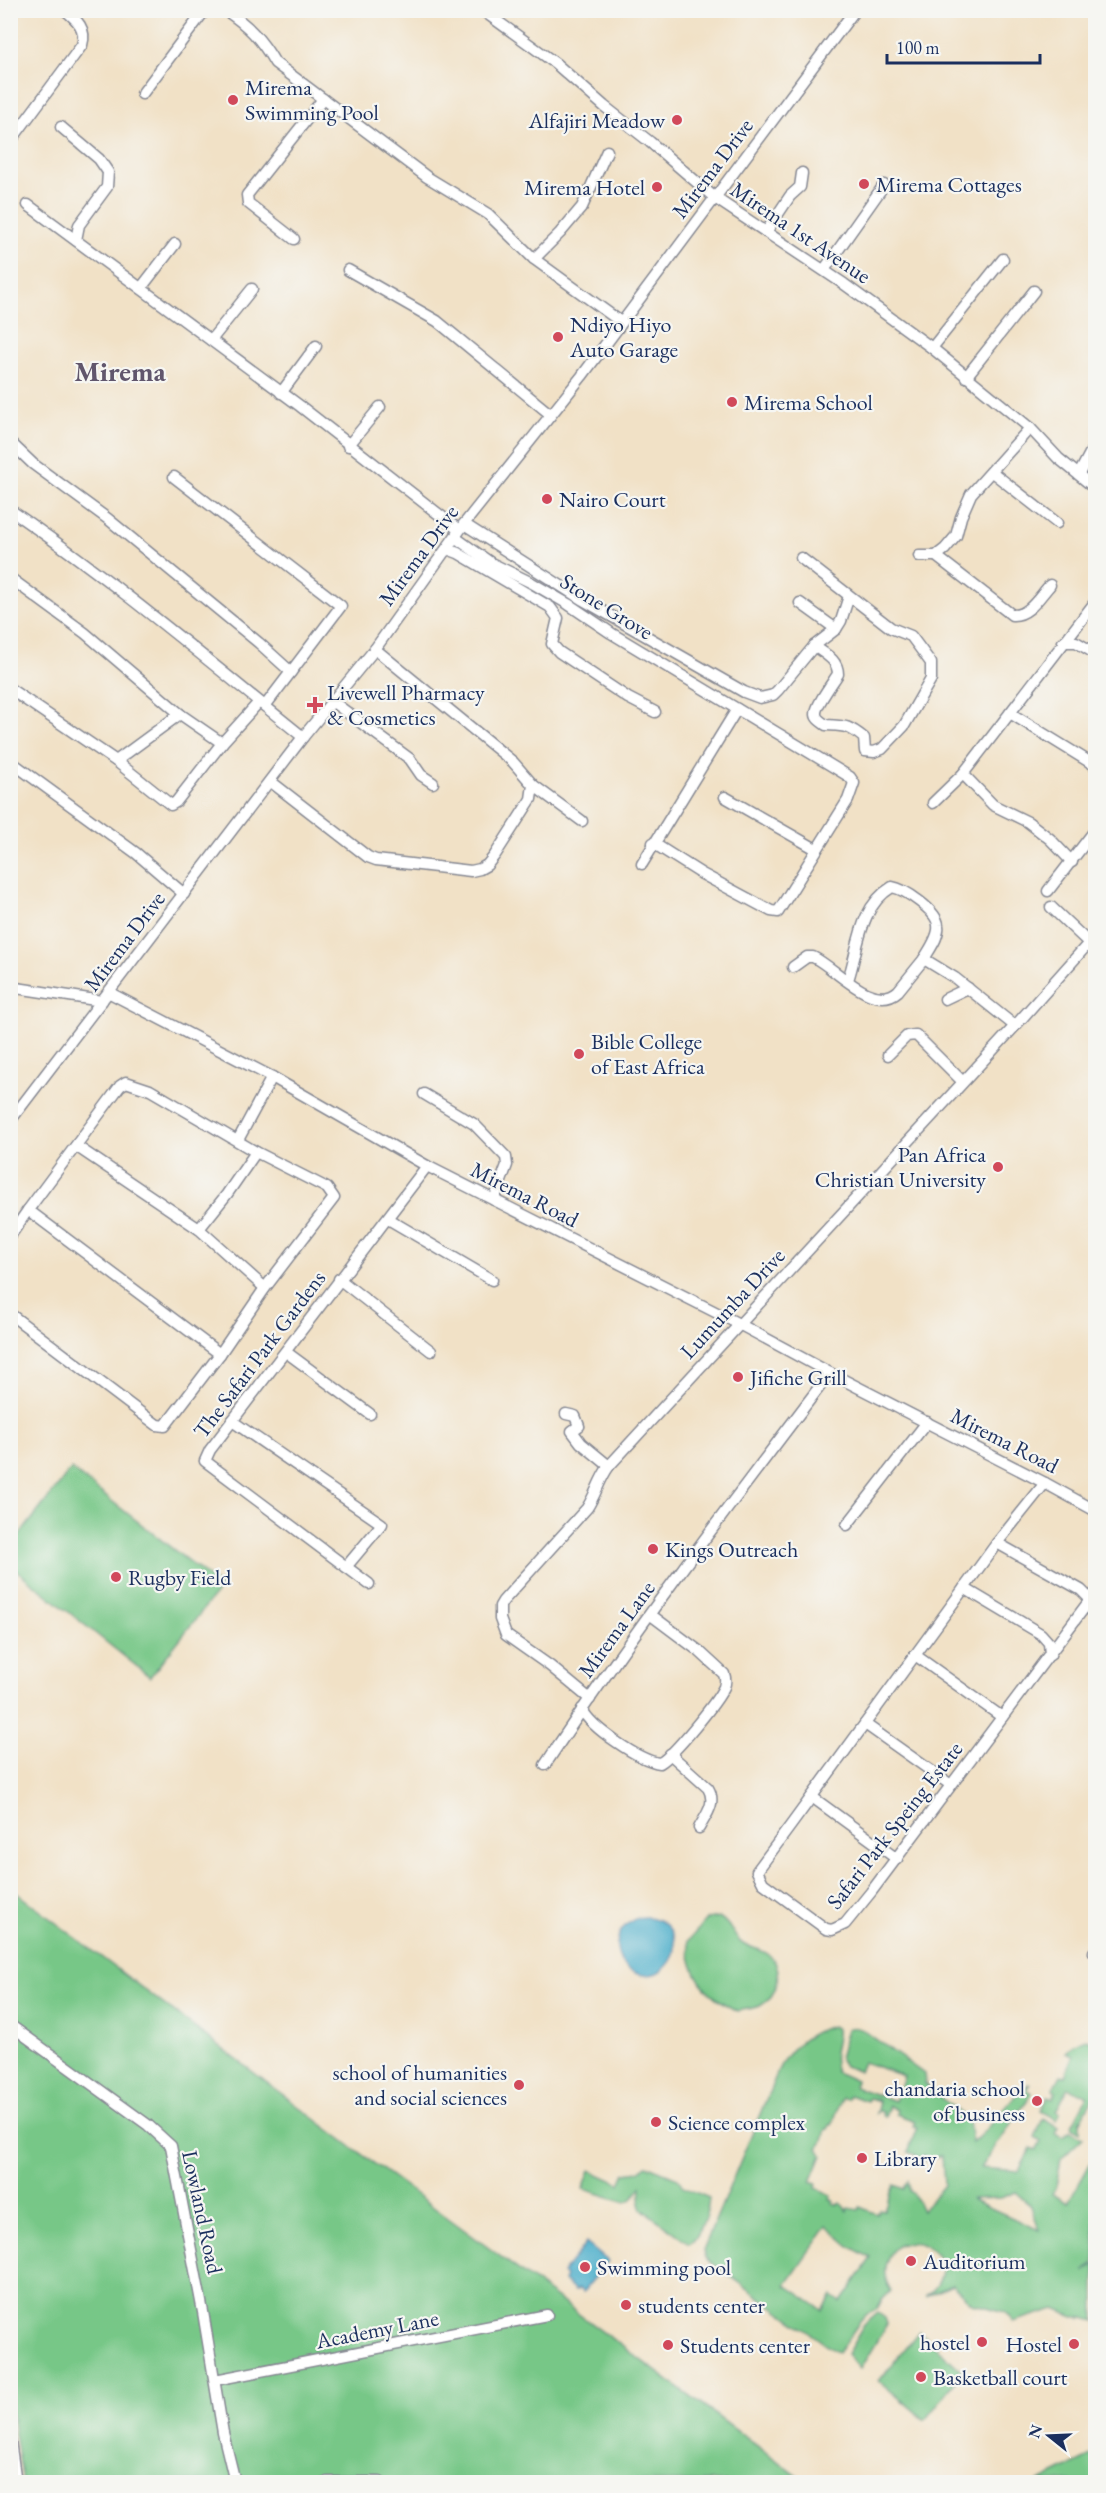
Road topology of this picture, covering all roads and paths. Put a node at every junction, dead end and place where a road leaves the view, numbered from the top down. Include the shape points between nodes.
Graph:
1 (65, 10) edge
2 (205, 10) edge
3 (225, 10) edge
4 (482, 10) edge
5 (855, 10) edge
6 (142, 94) dead end
7 (323, 99) junction
8 (60, 127) dead end
9 (10, 142) edge
10 (607, 151) dead end
11 (802, 173) dead end
12 (884, 185) dead end
13 (715, 198) junction
14 (28, 205) dead end
15 (766, 232) junction
16 (294, 238) dead end
17 (76, 240) junction
18 (175, 244) dead end
19 (534, 259) junction
20 (1003, 259) dead end
21 (348, 270) dead end
22 (824, 270) junction
23 (141, 288) junction
24 (252, 289) dead end
25 (1034, 291) dead end
26 (621, 322) junction
27 (210, 340) junction
28 (316, 346) dead end
29 (932, 348) junction
30 (966, 377) junction
31 (281, 393) junction
32 (380, 407) dead end
33 (550, 414) junction
34 (1030, 428) junction
35 (1095, 442) edge
36 (11, 443) edge
37 (348, 446) junction
38 (992, 472) junction
39 (1079, 474) junction
40 (174, 477) dead end
41 (1095, 489) edge
42 (10, 510) edge
43 (1057, 524) dead end
44 (460, 531) junction
45 (447, 549) junction
46 (919, 556) dead end
47 (936, 556) junction
48 (801, 558) dead end
49 (10, 578) edge
50 (1050, 585) dead end
51 (849, 596) junction
52 (1095, 601) edge
53 (800, 603) dead end
54 (836, 629) junction
55 (1062, 642) junction
56 (814, 646) junction
57 (375, 649) junction
58 (1095, 654) edge
59 (291, 672) junction
60 (10, 689) edge
61 (333, 702) junction
62 (262, 704) junction
63 (737, 709) junction
64 (656, 712) dead end
65 (1010, 713) junction
66 (180, 714) junction
67 (303, 737) junction
68 (222, 743) junction
69 (10, 761) edge
70 (116, 762) junction
71 (1095, 766) edge
72 (963, 774) junction
73 (270, 781) junction
74 (434, 783) dead end
75 (533, 785) junction
76 (725, 797) dead end
77 (933, 803) dead end
78 (582, 821) dead end
79 (1095, 829) edge
80 (653, 843) junction
81 (816, 849) junction
82 (1072, 862) junction
83 (642, 864) dead end
84 (1048, 891) dead end
85 (184, 894) junction
86 (1051, 907) dead end
87 (1093, 940) edge
88 (924, 959) junction
89 (793, 967) dead end
90 (848, 980) junction
91 (10, 987) edge
92 (968, 988) junction
93 (106, 997) junction
94 (945, 999) dead end
95 (1015, 1026) junction
96 (888, 1055) dead end
97 (272, 1077) junction
98 (962, 1081) junction
99 (424, 1094) dead end
100 (10, 1121) edge
101 (238, 1140) junction
102 (76, 1146) junction
103 (256, 1152) junction
104 (427, 1166) junction
105 (494, 1200) junction
106 (28, 1210) junction
107 (388, 1219) junction
108 (199, 1229) junction
109 (10, 1236) edge
110 (339, 1279) junction
111 (492, 1280) dead end
112 (265, 1288) junction
113 (10, 1314) edge
114 (739, 1324) junction
115 (431, 1351) dead end
116 (286, 1352) junction
117 (220, 1354) junction
118 (830, 1374) junction
119 (566, 1413) dead end
120 (370, 1414) dead end
121 (232, 1421) junction
122 (927, 1422) junction
123 (609, 1466) junction
124 (1045, 1483) junction
125 (1095, 1511) edge
126 (847, 1525) dead end
127 (997, 1543) junction
128 (346, 1567) junction
129 (369, 1584) dead end
130 (964, 1588) junction
131 (1093, 1595) edge
132 (651, 1615) junction
133 (915, 1655) junction
134 (1050, 1656) junction
135 (590, 1699) junction
136 (582, 1709) junction
137 (1002, 1717) junction
138 (865, 1724) junction
139 (670, 1754) junction
140 (545, 1765) dead end
141 (951, 1785) junction
142 (812, 1797) junction
143 (699, 1828) dead end
144 (897, 1859) junction
145 (11, 2028) edge
146 (547, 2315) dead end
147 (215, 2380) junction
148 (10, 2440) edge
149 (16, 2482) edge
150 (235, 2482) edge
151 (327, 2482) edge
152 (380, 2482) edge

1 - 9 street via 81,26 85,36 82,45
2 - 6 street
3 - 7 street via 263,42 274,63
4 - 13 street, Mirema 1st Avenue via 555,63
5 - 13 street, Mirema Drive
7 - 16 street via 247,195 249,203
7 - 19 street via 428,177 488,214
8 - 17 street via 99,159 108,172 107,187 79,225
10 - 19 street via 582,207
11 - 15 street via 801,187 790,196
12 - 22 street
13 - 15 street, Mirema 1st Avenue
13 - 26 street, Mirema Drive
14 - 17 street
15 - 22 street, Mirema 1st Avenue
17 - 23 street
18 - 23 street
19 - 26 street
20 - 29 street
21 - 33 street via 437,321
22 - 29 street, Mirema 1st Avenue
23 - 27 street
24 - 27 street
25 - 30 street
26 - 33 street, Mirema Drive
27 - 31 street
28 - 31 street
29 - 30 street, Mirema 1st Avenue
30 - 34 street, Mirema 1st Avenue
31 - 37 street
32 - 37 street
33 - 44 street, Mirema Drive
34 - 38 street
34 - 39 street, Mirema 1st Avenue
35 - 39 street
36 - 59 street
37 - 44 street
38 - 43 street
38 - 47 street via 971,494 956,537
39 - 41 street, Mirema 1st Avenue
40 - 59 street via 341,606
42 - 62 street via 99,574
44 - 45 street, Mirema Drive
44 - 56 street via 754,697 773,695
44 - 63 street, Stone Grove via 491,563 568,604
45 - 57 street, Mirema Drive
45 - 64 street via 553,610 558,618 552,644 559,651 628,698
46 - 47 street
47 - 50 street via 1012,615 1027,612
48 - 51 street
49 - 66 street via 94,640
51 - 54 street
51 - 56 street via 891,628 911,636 931,663 931,679 913,712 882,749 865,751 864,738 853,729 826,725 818,718 819,704 839,669 833,659
52 - 55 street
53 - 54 street
54 - 56 street
55 - 58 street via 1076,642
55 - 65 street
57 - 61 street, Mirema Drive
57 - 75 street via 513,762
59 - 62 street
60 - 70 street
61 - 67 street, Mirema Drive
61 - 74 street via 410,759 421,775
62 - 67 street
62 - 68 street
63 - 80 street
63 - 81 street, Stone Grove via 853,780 848,800
65 - 71 street
65 - 72 street
66 - 68 street
66 - 70 street
67 - 73 street, Mirema Drive
68 - 70 street via 171,805
69 - 85 street
72 - 77 street
72 - 82 street via 993,805 1028,822
73 - 75 street via 368,857 471,871 487,865 495,855 531,799
73 - 85 street, Mirema Drive
75 - 78 street
76 - 81 street
79 - 82 street
80 - 81 street, Stone Grove via 702,874 776,912
80 - 83 street
82 - 84 street
85 - 93 street, Mirema Drive
86 - 87 street
87 - 95 street, Lumumba Drive
88 - 90 street via 898,991 888,996 868,995
88 - 90 street via 939,926 937,920 917,899 892,887 876,899 864,919
88 - 92 street
89 - 90 street via 813,957
91 - 93 street, Mirema Road via 54,996
92 - 94 street
92 - 95 street
93 - 97 street, Mirema Road
93 - 100 street, Mirema Drive
95 - 98 street, Lumumba Drive
96 - 98 street via 907,1036 916,1035
97 - 101 street
97 - 104 street, Mirema Road
98 - 114 street, Lumumba Drive
99 - 105 street via 474,1124 506,1157 507,1165
101 - 102 street, The Safari Park Gardens via 129,1082 120,1086
101 - 103 street, The Safari Park Gardens
102 - 106 street, The Safari Park Gardens
102 - 108 street, The Safari Park Gardens
103 - 108 street
103 - 112 street, The Safari Park Gardens via 327,1188 334,1198
104 - 105 street, Mirema Road
104 - 107 street, The Safari Park Gardens
105 - 114 street, Mirema Road
106 - 109 street, The Safari Park Gardens
106 - 117 street, The Safari Park Gardens
107 - 110 street, The Safari Park Gardens
107 - 111 street
108 - 112 street, The Safari Park Gardens
110 - 115 street
110 - 116 street, The Safari Park Gardens
112 - 117 street, The Safari Park Gardens
113 - 117 street, The Safari Park Gardens via 161,1426 169,1424
114 - 118 street, Mirema Road
114 - 123 street, Lumumba Drive
116 - 120 street
116 - 121 street, The Safari Park Gardens
118 - 122 street, Mirema Road
118 - 132 street, Mirema Lane
119 - 123 street via 575,1416 579,1426 572,1431 581,1443
121 - 128 street, The Safari Park Gardens via 205,1461
121 - 128 street via 382,1524
122 - 124 street, Mirema Road
122 - 126 street, Mirema Road
123 - 135 street, Lumumba Drive via 587,1508 500,1606 506,1635
124 - 125 street, Mirema Road
124 - 127 street, Safari Park Speing Estate
127 - 130 street, Safari Park Speing Estate
127 - 131 street, Safari Park Speing Estate
128 - 129 street, The Safari Park Gardens
130 - 133 street, Safari Park Speing Estate
130 - 134 street via 1041,1634 1049,1643
131 - 134 street, Safari Park Speing Estate
132 - 135 street, Mirema Lane
132 - 139 street via 719,1668 725,1678 709,1708
133 - 137 street
133 - 138 street, Safari Park Speing Estate
134 - 137 street, Safari Park Speing Estate
135 - 136 street, Mirema Lane
136 - 139 street via 599,1729 650,1761 660,1763
136 - 140 street, Mirema Lane
137 - 141 street, Safari Park Speing Estate
138 - 141 street
138 - 142 street, Safari Park Speing Estate
139 - 143 street via 712,1795
141 - 144 street, Safari Park Speing Estate
142 - 144 street
142 - 144 street, Safari Park Speing Estate via 757,1871 763,1883 820,1925 832,1930 845,1924
145 - 147 street, Lowland Road via 148,2125 171,2146
146 - 147 street, Academy Lane
147 - 150 street, Lowland Road
148 - 149 street
151 - 152 street

